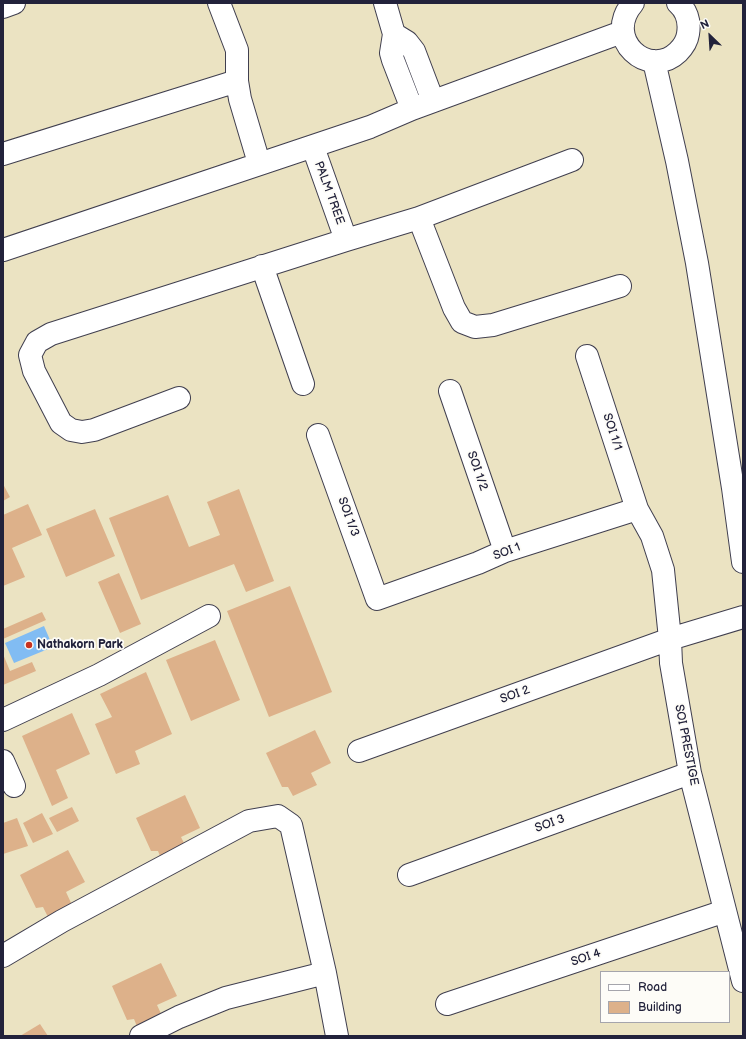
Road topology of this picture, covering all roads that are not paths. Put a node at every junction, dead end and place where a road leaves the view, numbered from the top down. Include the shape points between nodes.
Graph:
1 (14, 3) edge
2 (219, 3) edge
3 (633, 3) edge
4 (678, 3) edge
5 (392, 5) edge
6 (3, 7) edge
7 (622, 32) junction
8 (394, 34) junction
9 (654, 61) junction
10 (237, 81) junction
11 (434, 101) junction
12 (412, 109) junction
13 (312, 147) junction
14 (3, 154) edge
15 (572, 160) dead end
16 (259, 163) junction
17 (419, 218) junction
18 (346, 240) junction
19 (3, 250) edge
20 (262, 266) junction
21 (620, 286) dead end
22 (587, 356) dead end
23 (303, 384) dead end
24 (450, 391) dead end
25 (179, 398) dead end
26 (318, 435) dead end
27 (637, 509) junction
28 (505, 551) junction
29 (743, 562) edge
30 (377, 598) joint
31 (209, 616) dead end
32 (743, 617) edge
33 (670, 638) junction
34 (3, 720) edge
35 (359, 750) dead end
36 (3, 761) edge
37 (690, 773) junction
38 (14, 786) dead end
39 (409, 875) dead end
40 (725, 911) junction
41 (3, 956) edge
42 (324, 973) junction
43 (743, 981) edge
44 (447, 1004) dead end
45 (141, 1036) edge
46 (337, 1036) edge

1 - 6 street
2 - 10 street via 236,50
3 - 7 street via 622,20
4 - 9 street via 688,17 687,38 675,55
5 - 8 street
7 - 9 street via 630,49 645,59
7 - 11 street
8 - 11 street via 407,42 414,51
8 - 12 street via 391,53
9 - 29 street via 697,263
10 - 14 street
10 - 16 street
11 - 12 street
12 - 13 street
13 - 16 street
13 - 18 street, PALM TREE
15 - 17 street
16 - 19 street
17 - 18 street
17 - 21 street via 454,308 462,322 475,327 493,325
18 - 20 street
20 - 23 street
20 - 25 street via 51,334 37,342 30,355 34,371 61,423 71,430 94,430
22 - 27 street, SOI 1/1
24 - 28 street, SOI 1/2
26 - 30 street, SOI 1/3
27 - 28 street, SOI 1
27 - 33 street, SOI PRESTIGE via 652,536 663,570
28 - 30 street, SOI 1 via 478,564
31 - 34 street via 99,675
32 - 33 street, SOI 2
33 - 35 street, SOI 2
33 - 37 street, SOI PRESTIGE via 671,663
36 - 38 street
37 - 39 street, SOI 3
37 - 40 street, SOI PRESTIGE
40 - 43 street, SOI PRESTIGE
40 - 44 street, SOI 4
41 - 42 street via 62,921 249,821 278,816 291,825
42 - 45 street via 226,998
42 - 46 street

